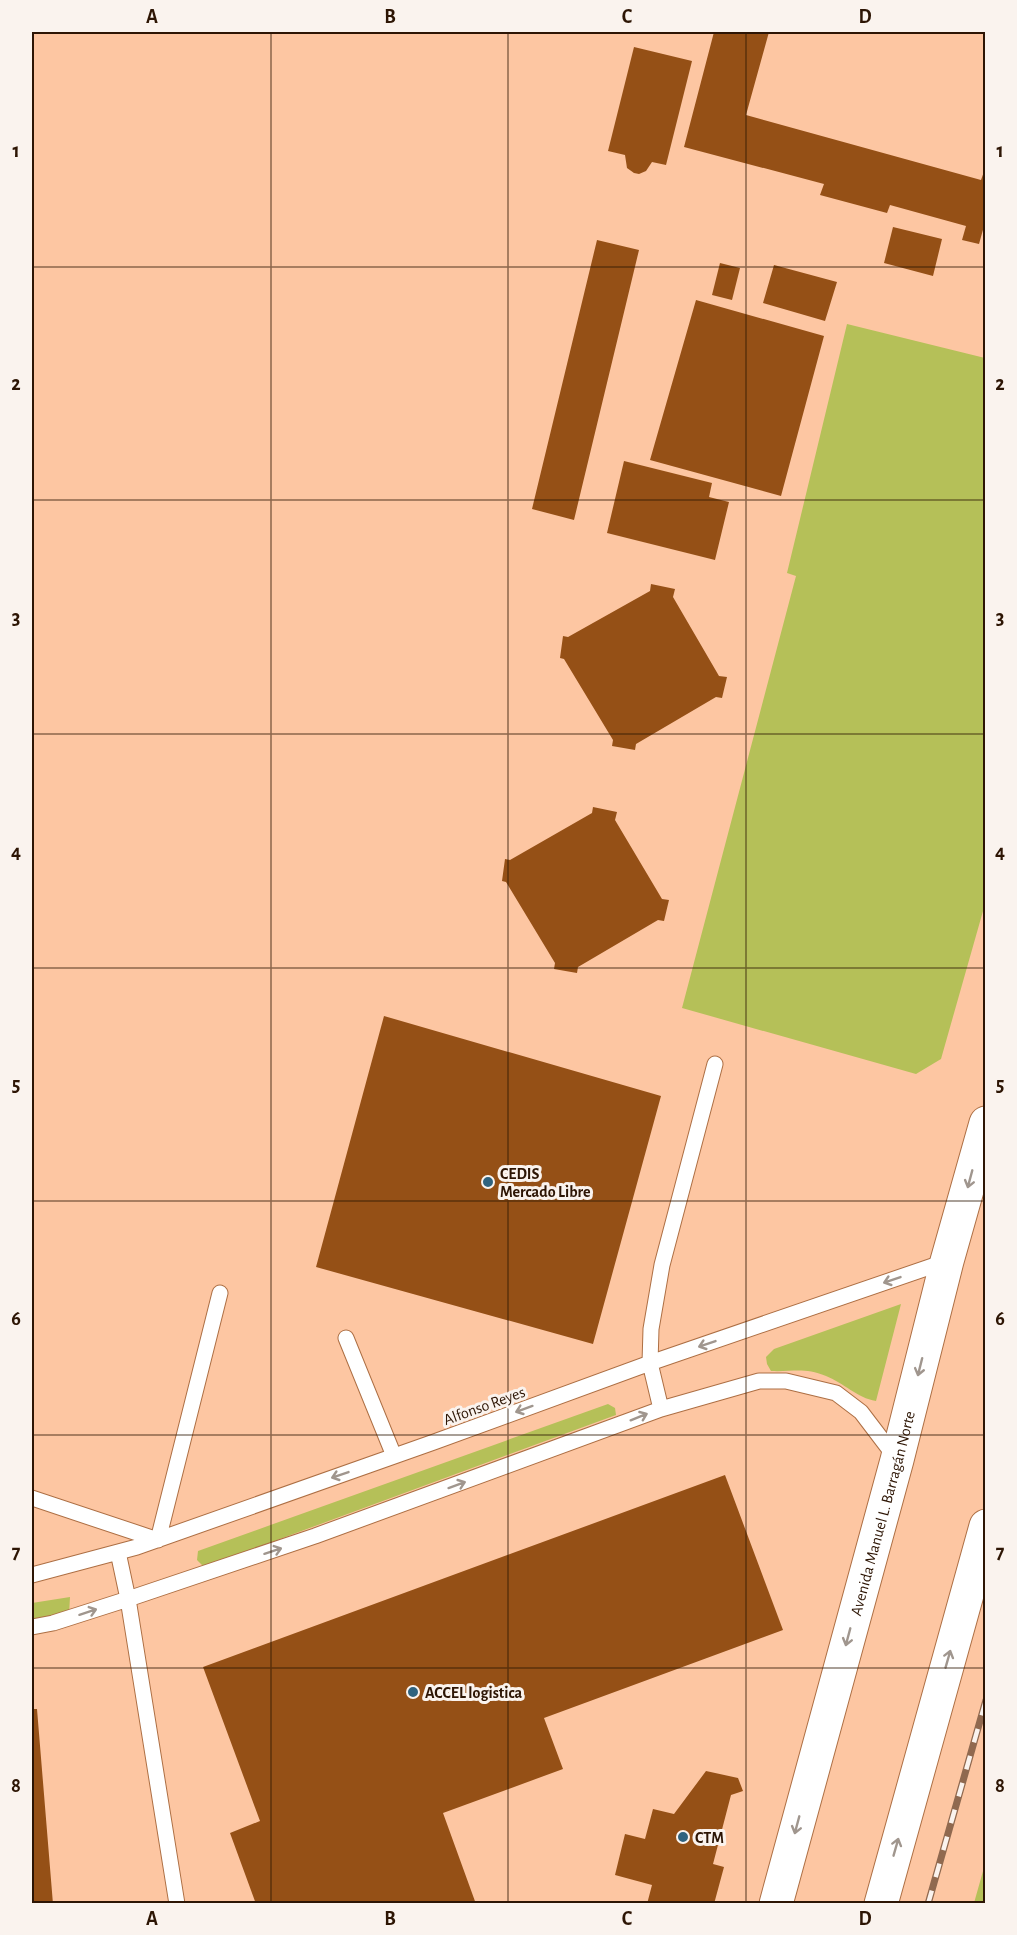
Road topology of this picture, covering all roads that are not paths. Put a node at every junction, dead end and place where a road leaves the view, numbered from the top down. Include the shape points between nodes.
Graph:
1 (715, 1064) dead end
2 (986, 1123) edge
3 (947, 1261) junction
4 (220, 1293) dead end
5 (346, 1338) dead end
6 (650, 1363) junction
7 (661, 1409) junction
8 (394, 1456) junction
9 (897, 1460) junction
10 (32, 1498) edge
11 (986, 1526) edge
12 (158, 1540) junction
13 (118, 1552) junction
14 (32, 1575) edge
15 (128, 1599) junction
16 (32, 1627) edge
17 (177, 1904) edge
18 (776, 1904) edge
19 (881, 1904) edge

1 - 6 lane via 662,1265 651,1329
2 -> 3 main road, Avenida Manuel L. Barragán Norte
3 -> 6 lane, Alfonso Reyes
3 -> 9 main road, Avenida Manuel L. Barragán Norte
4 - 12 lane
5 - 8 lane
6 - 7 lane
6 -> 8 lane, Alfonso Reyes
7 - 9 lane via 759,1381 795,1383 836,1393 861,1412
15 -> 7 lane via 315,1536
8 -> 12 lane, Alfonso Reyes
9 -> 18 main road, Avenida Manuel L. Barragán Norte
10 - 12 lane
19 -> 11 main road
12 - 13 lane, Alfonso Reyes
13 - 14 lane, Alfonso Reyes
13 - 15 lane
16 -> 15 lane
15 - 17 lane

